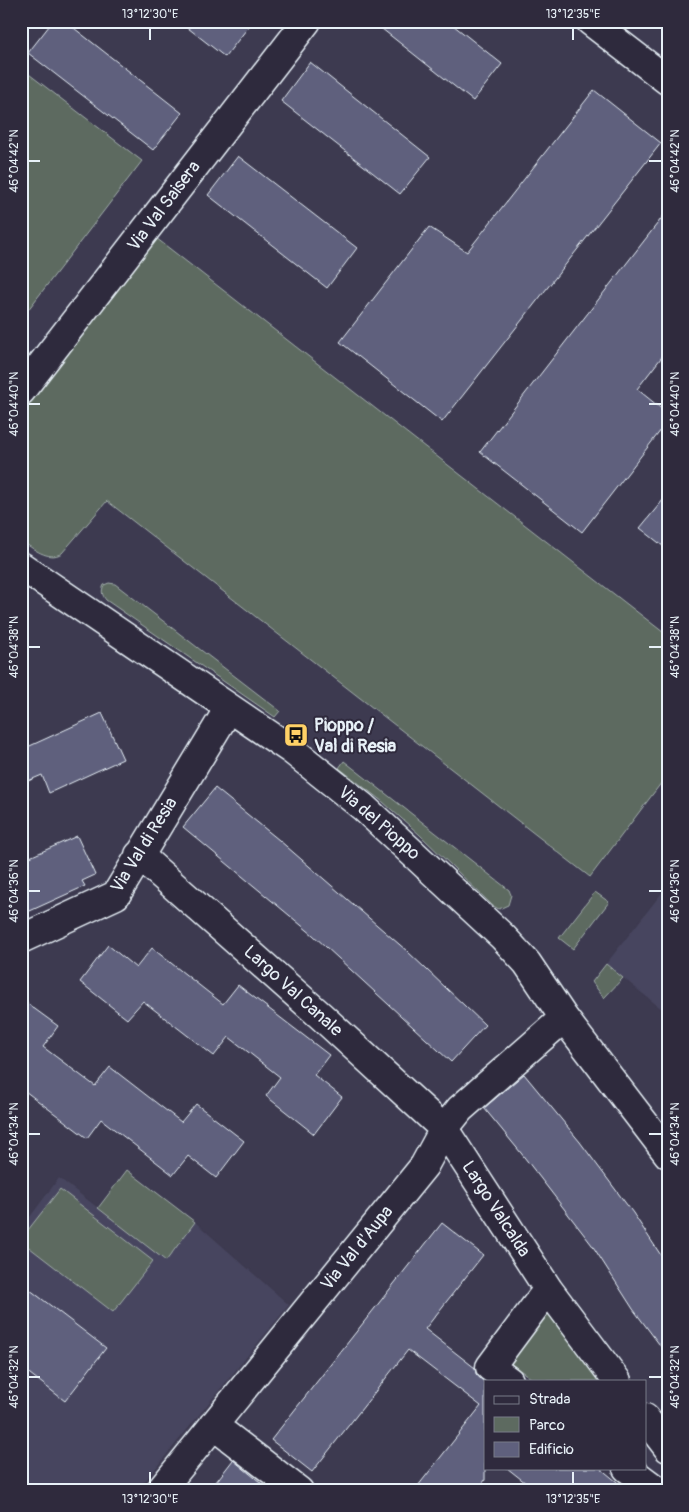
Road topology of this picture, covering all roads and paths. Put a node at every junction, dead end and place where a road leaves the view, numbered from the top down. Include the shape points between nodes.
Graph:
1 (307, 21) edge
2 (590, 21) edge
3 (668, 81) edge
4 (21, 391) edge
5 (21, 566) edge
6 (229, 708) junction
7 (139, 855) junction
8 (21, 939) edge
9 (564, 1018) junction
10 (444, 1129) junction
11 (668, 1154) edge
12 (548, 1289) junction
13 (508, 1380) edge
14 (617, 1380) edge
15 (646, 1419) edge
16 (213, 1425) junction
17 (668, 1448) edge
18 (630, 1470) edge
19 (160, 1491) edge
20 (299, 1491) edge
21 (658, 1491) edge

1 - 4 street, Via Val Saisera
2 - 3 street
5 - 6 street, Via del Pioppo
6 - 7 street, Via Val di Resia
6 - 9 street, Via del Pioppo via 293,751 426,864 503,937 526,963
7 - 8 street, Via Val di Resia via 116,896
7 - 10 street, Largo Val Canale
9 - 10 street, Via Val d'Aupa via 460,1109
9 - 11 street, Via del Pioppo
10 - 12 street, Largo Valcalda
10 - 16 street, Via Val d'Aupa via 424,1166
12 - 13 street via 490,1367
12 - 14 street, Largo Valcalda
15 - 17 street
16 - 19 street, Via Val d'Aupa
16 - 20 street
18 - 21 street

